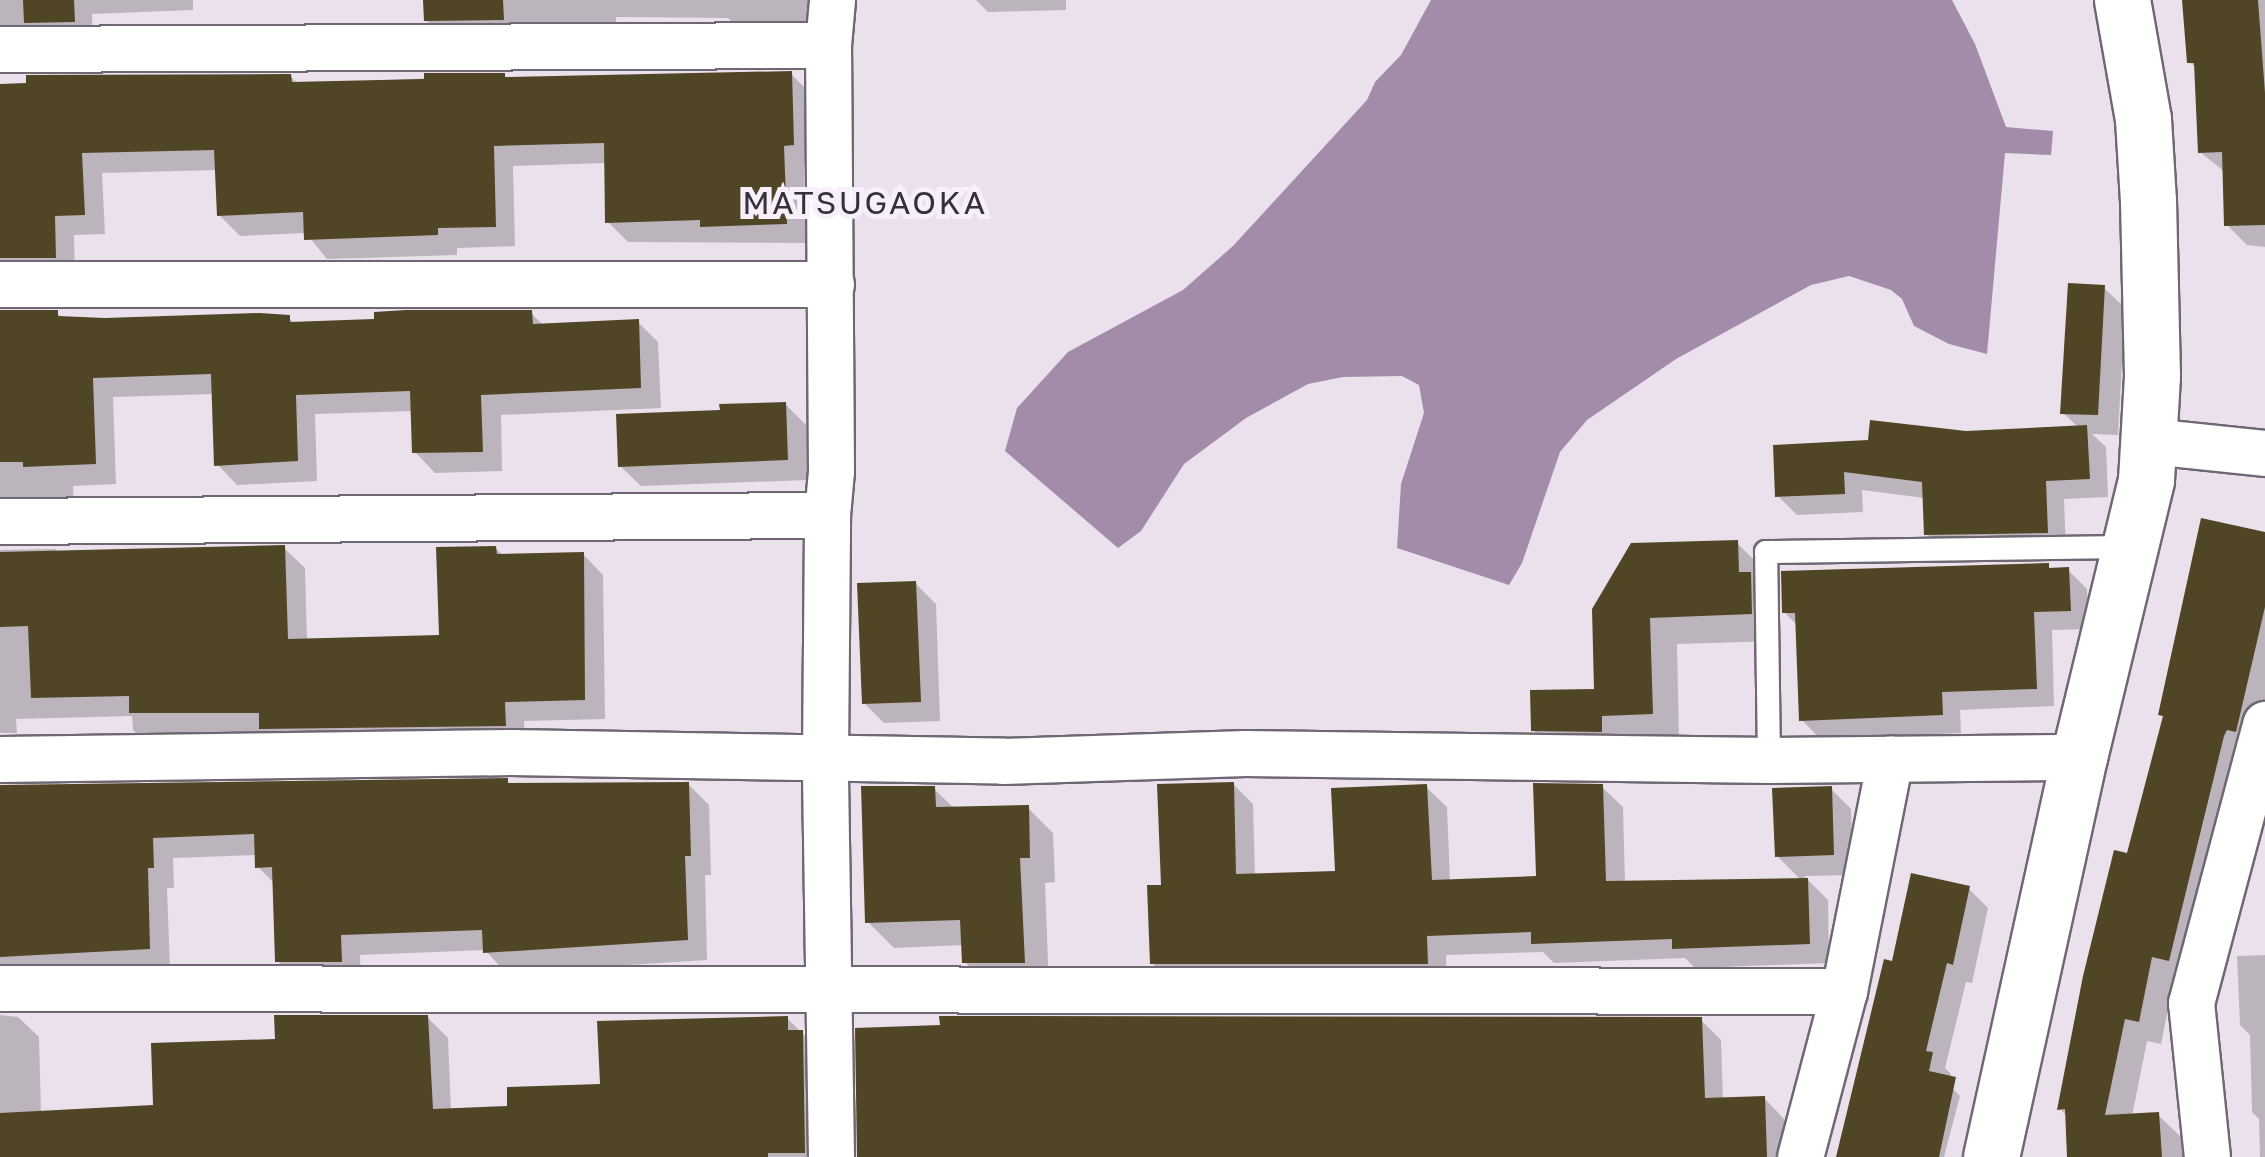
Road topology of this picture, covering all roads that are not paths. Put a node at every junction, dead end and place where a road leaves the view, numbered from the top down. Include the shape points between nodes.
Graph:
1 (832, 0) edge
2 (2122, 0) edge
3 (828, 45) junction
4 (0, 49) edge
5 (0, 284) edge
6 (830, 284) junction
7 (2150, 441) junction
8 (2265, 453) edge
9 (827, 515) junction
10 (0, 521) edge
11 (2130, 547) junction
12 (2265, 724) edge
13 (825, 756) junction
14 (2078, 757) junction
15 (1890, 758) junction
16 (0, 760) edge
17 (1768, 760) junction
18 (0, 988) edge
19 (829, 988) junction
20 (1844, 991) junction
21 (831, 1157) edge
22 (1800, 1157) edge
23 (1991, 1157) edge
24 (2208, 1157) edge

1 - 3 street
2 - 7 street via 2143,119 2152,302
3 - 4 street
3 - 6 street
5 - 6 street
6 - 9 street
7 - 8 street
7 - 11 street
9 - 10 street
9 - 13 street
11 - 14 street
11 - 17 lane via 1766,552
12 - 24 street via 2191,1003
13 - 16 street via 511,752
13 - 17 street
13 - 19 street
14 - 15 street
14 - 23 street
15 - 17 street
15 - 20 street
18 - 19 street
19 - 20 street
19 - 21 street
20 - 22 street

